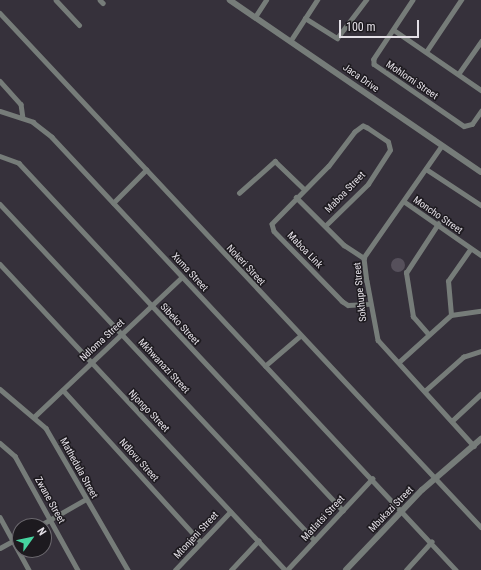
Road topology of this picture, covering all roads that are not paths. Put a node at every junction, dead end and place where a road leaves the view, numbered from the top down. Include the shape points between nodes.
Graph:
1 (230, 0) edge
2 (266, 0) edge
3 (317, 0) edge
4 (366, 0) edge
5 (413, 0) edge
6 (461, 0) edge
7 (59, 1) edge
8 (0, 13) edge
9 (255, 16) junction
10 (305, 18) junction
11 (79, 25) dead end
12 (394, 30) junction
13 (291, 40) junction
14 (481, 41) edge
15 (426, 52) junction
16 (459, 73) junction
17 (0, 81) edge
18 (481, 90) edge
19 (0, 111) edge
20 (481, 111) edge
21 (23, 118) junction
22 (442, 146) junction
23 (0, 156) edge
24 (426, 169) junction
25 (146, 170) junction
26 (481, 172) edge
27 (304, 189) junction
28 (239, 193) dead end
29 (296, 197) junction
30 (405, 202) junction
31 (113, 203) junction
32 (0, 204) edge
33 (481, 205) edge
34 (438, 224) junction
35 (325, 226) junction
36 (470, 249) junction
37 (481, 255) edge
38 (364, 258) junction
39 (0, 264) edge
40 (182, 277) junction
41 (369, 304) junction
42 (151, 306) junction
43 (481, 311) edge
44 (451, 315) junction
45 (122, 334) junction
46 (428, 334) junction
47 (300, 336) junction
48 (481, 351) edge
49 (399, 362) junction
50 (91, 363) junction
51 (265, 366) junction
52 (0, 389) edge
53 (63, 390) junction
54 (426, 390) junction
55 (481, 394) edge
56 (35, 416) junction
57 (453, 420) junction
58 (481, 439) edge
59 (0, 443) edge
60 (474, 446) junction
61 (372, 479) junction
62 (435, 479) junction
63 (86, 499) junction
64 (343, 510) junction
65 (402, 510) junction
66 (230, 512) junction
67 (0, 517) edge
68 (50, 518) edge
69 (52, 518) edge
70 (52, 521) edge
71 (481, 527) edge
72 (12, 539) edge
73 (314, 540) junction
74 (258, 541) junction
75 (12, 542) edge
76 (201, 542) junction
77 (431, 542) junction
78 (0, 548) edge
79 (22, 558) edge
80 (28, 570) edge
81 (78, 570) edge
82 (128, 570) edge
83 (175, 570) edge
84 (231, 570) edge
85 (286, 570) edge
86 (346, 570) edge
87 (406, 570) edge
88 (456, 570) edge

1 - 9 street, Jaca Drive
2 - 9 street
3 - 10 street
4 - 10 street via 337,38
5 - 12 street, Mohlomi Street
6 - 15 street
7 - 11 street
8 - 25 street, Nokeri Street
9 - 13 street, Jaca Drive
10 - 13 street
12 - 15 street
12 - 20 street, Mohlomi Street via 374,59 376,66 464,126 471,125
13 - 22 street, Jaca Drive
14 - 16 street
15 - 16 street
16 - 18 street
17 - 21 street via 21,104
19 - 21 street, Xuma Street
21 - 31 street, Xuma Street via 41,126
22 - 24 street, Sokhupe Street
22 - 26 street, Jaca Drive
23 - 42 street, Sibeko Street via 19,163
24 - 30 street, Sokhupe Street
24 - 33 street
25 - 31 street
25 - 47 street, Nokeri Street
27 - 28 street via 275,161
27 - 29 street, Maboa Link
27 - 35 street, Maboa Street via 329,166 359,128 367,128 389,145 368,184
29 - 35 street
29 - 41 street, Maboa Link via 273,219 274,231 342,301
30 - 34 street, Moncho Street
30 - 38 street, Sokhupe Street
31 - 40 street, Xuma Street
32 - 45 street, Mkhwanazi Street
34 - 36 street, Moncho Street
34 - 46 street via 406,273 413,317
35 - 38 street via 344,245
36 - 37 street, Moncho Street
36 - 44 street via 448,281
38 - 41 street, Sokhupe Street
39 - 50 street, Njongo Street
40 - 42 street, Ndloma Street
40 - 51 street, Xuma Street
41 - 49 street, Sokhupe Street via 378,340
42 - 45 street, Ndloma Street
42 - 64 street, Sibeko Street
43 - 44 street
44 - 46 street
45 - 50 street, Ndloma Street
45 - 73 street, Mkhwanazi Street
46 - 49 street
47 - 51 street
47 - 62 street, Nokeri Street
48 - 54 street via 463,357
49 - 54 street, Sokhupe Street
50 - 53 street, Ndloma Street
50 - 66 street, Njongo Street
51 - 61 street, Xuma Street
52 - 56 street, Mathedula Street
53 - 56 street, Ndloma Street
53 - 76 street, Ndlovu Street
54 - 57 street, Sokhupe Street
55 - 57 street
56 - 63 street, Mathedula Street via 50,434
57 - 60 street, Sokhupe Street
58 - 60 street, Mbukazi Street
59 - 68 street, Zwane Street via 15,456
60 - 62 street, Mbukazi Street
61 - 64 street, Matlatsi Street
61 - 65 street, Xuma Street
62 - 65 street, Mbukazi Street
62 - 71 street, Nokeri Street
63 - 69 street
63 - 82 street, Mathedula Street
64 - 73 street, Matlatsi Street
65 - 77 street, Xuma Street
65 - 86 street, Mbukazi Street
66 - 74 street, Njongo Street
66 - 76 street, Mtonjeni Street
67 - 72 street
70 - 81 street, Zwane Street
73 - 85 street, Matlatsi Street
74 - 84 street
74 - 85 street, Njongo Street
75 - 78 street
76 - 83 street, Mtonjeni Street
77 - 87 street
77 - 88 street, Xuma Street
79 - 80 street

